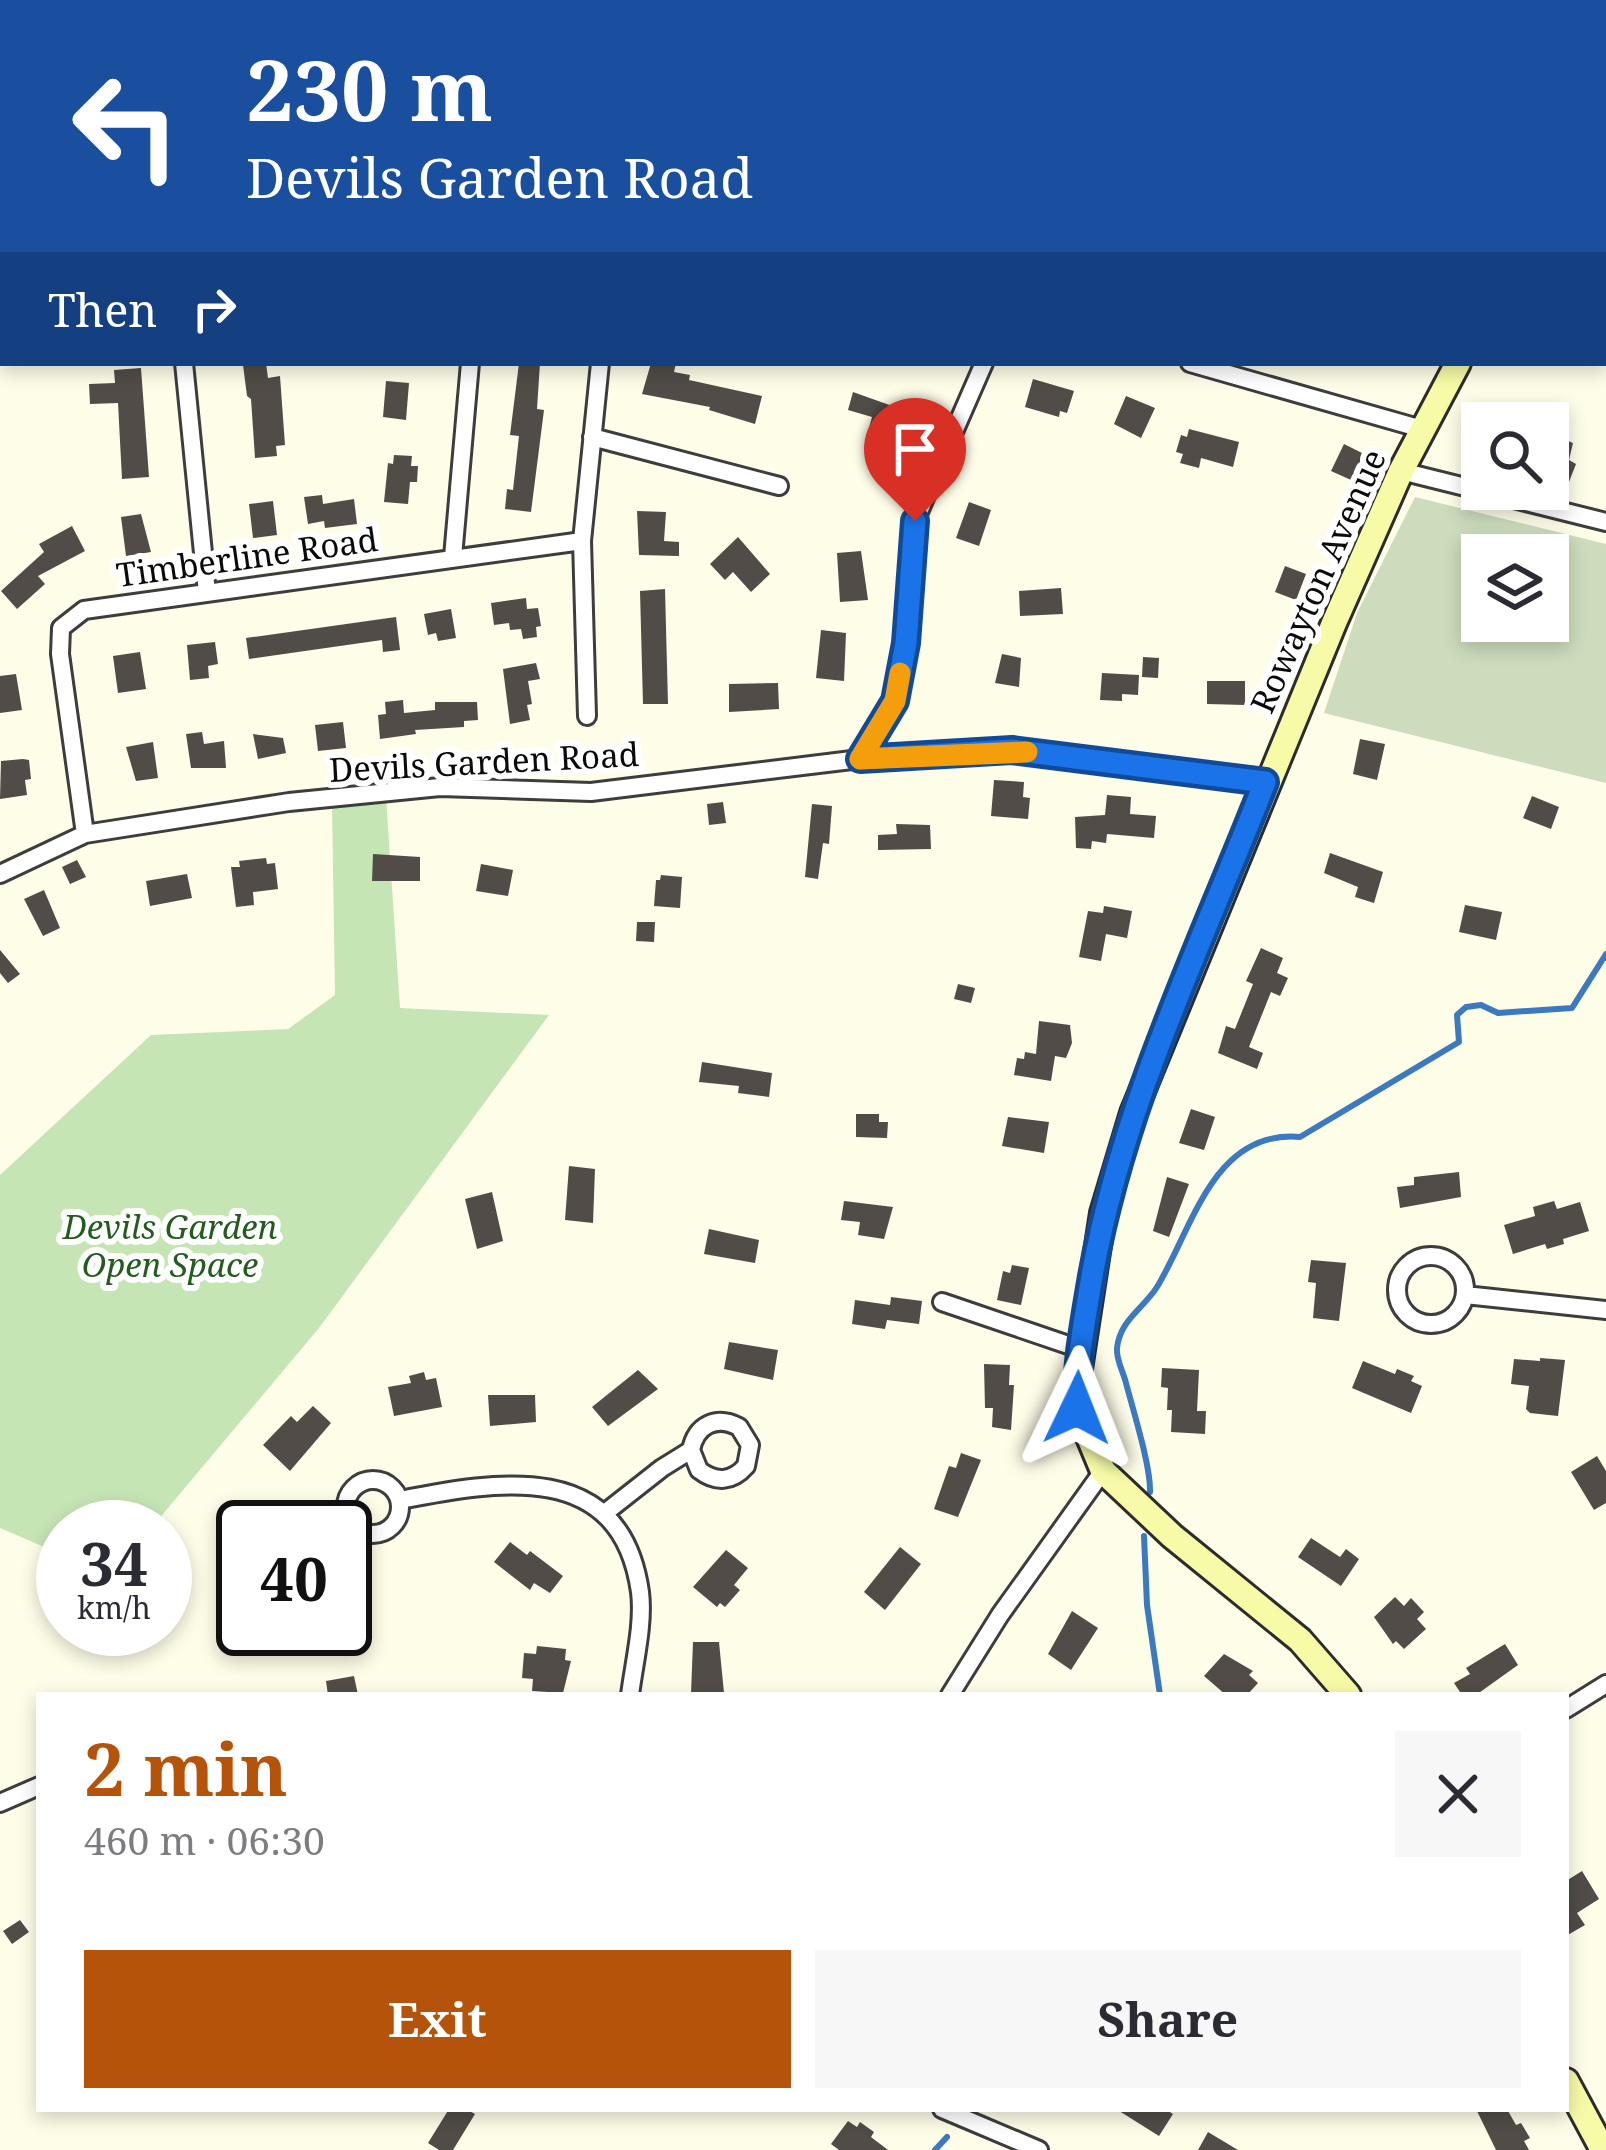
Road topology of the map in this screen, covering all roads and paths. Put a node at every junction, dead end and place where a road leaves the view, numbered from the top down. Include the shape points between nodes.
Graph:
1 (184, 366) edge
2 (470, 366) edge
3 (600, 366) edge
4 (983, 366) edge
5 (1201, 366) edge
6 (1456, 366) edge
7 (1422, 429) junction
8 (592, 437) junction
9 (1401, 471) junction
10 (779, 486) dead end
11 (1606, 522) edge
12 (581, 542) junction
13 (453, 557) junction
14 (207, 593) junction
15 (587, 716) dead end
16 (860, 759) junction
17 (1265, 782) junction
18 (86, 834) junction
19 (0, 874) edge
20 (1465, 1295) junction
21 (941, 1302) dead end
22 (1606, 1310) edge
23 (1079, 1349) junction
24 (691, 1450) dead end
25 (1103, 1471) junction
26 (400, 1500) dead end
27 (606, 1512) junction
28 (1606, 1684) edge
29 (630, 1692) edge
30 (952, 1692) edge
31 (1345, 1692) edge
32 (1569, 1707) edge
33 (36, 1787) edge
34 (0, 1803) edge
35 (1569, 2086) edge
36 (949, 2112) edge
37 (1039, 2150) edge
38 (1604, 2150) edge

1 - 14 street
2 - 13 street
3 - 8 street
4 - 16 street via 915,521 895,701
5 - 7 street
6 - 7 street, Rowayton Avenue
7 - 9 street, Rowayton Avenue
8 - 10 street
8 - 12 street
9 - 11 street
9 - 17 street, Rowayton Avenue
12 - 13 street, Timberline Road
12 - 15 street
13 - 14 street, Timberline Road
14 - 18 street, Timberline Road via 84,610 61,628
16 - 17 street, Devils Garden Road via 1012,750
16 - 18 street, Devils Garden Road via 591,792 440,787
17 - 23 street, Rowayton Avenue via 1133,1112 1103,1213
18 - 19 street, Devils Garden Road
20 - 20 street via 1452,1263 1430,1256 1408,1264 1397,1285 1402,1308 1432,1324 1454,1316
20 - 22 street
21 - 23 street
23 - 25 street, Rowayton Avenue via 1077,1408
24 - 27 street
25 - 30 street
25 - 31 street, Rowayton Avenue via 1300,1640
26 - 27 street via 511,1483 556,1489
27 - 29 street via 620,1529 640,1594
28 - 32 street
33 - 34 street
35 - 38 street
36 - 37 street

